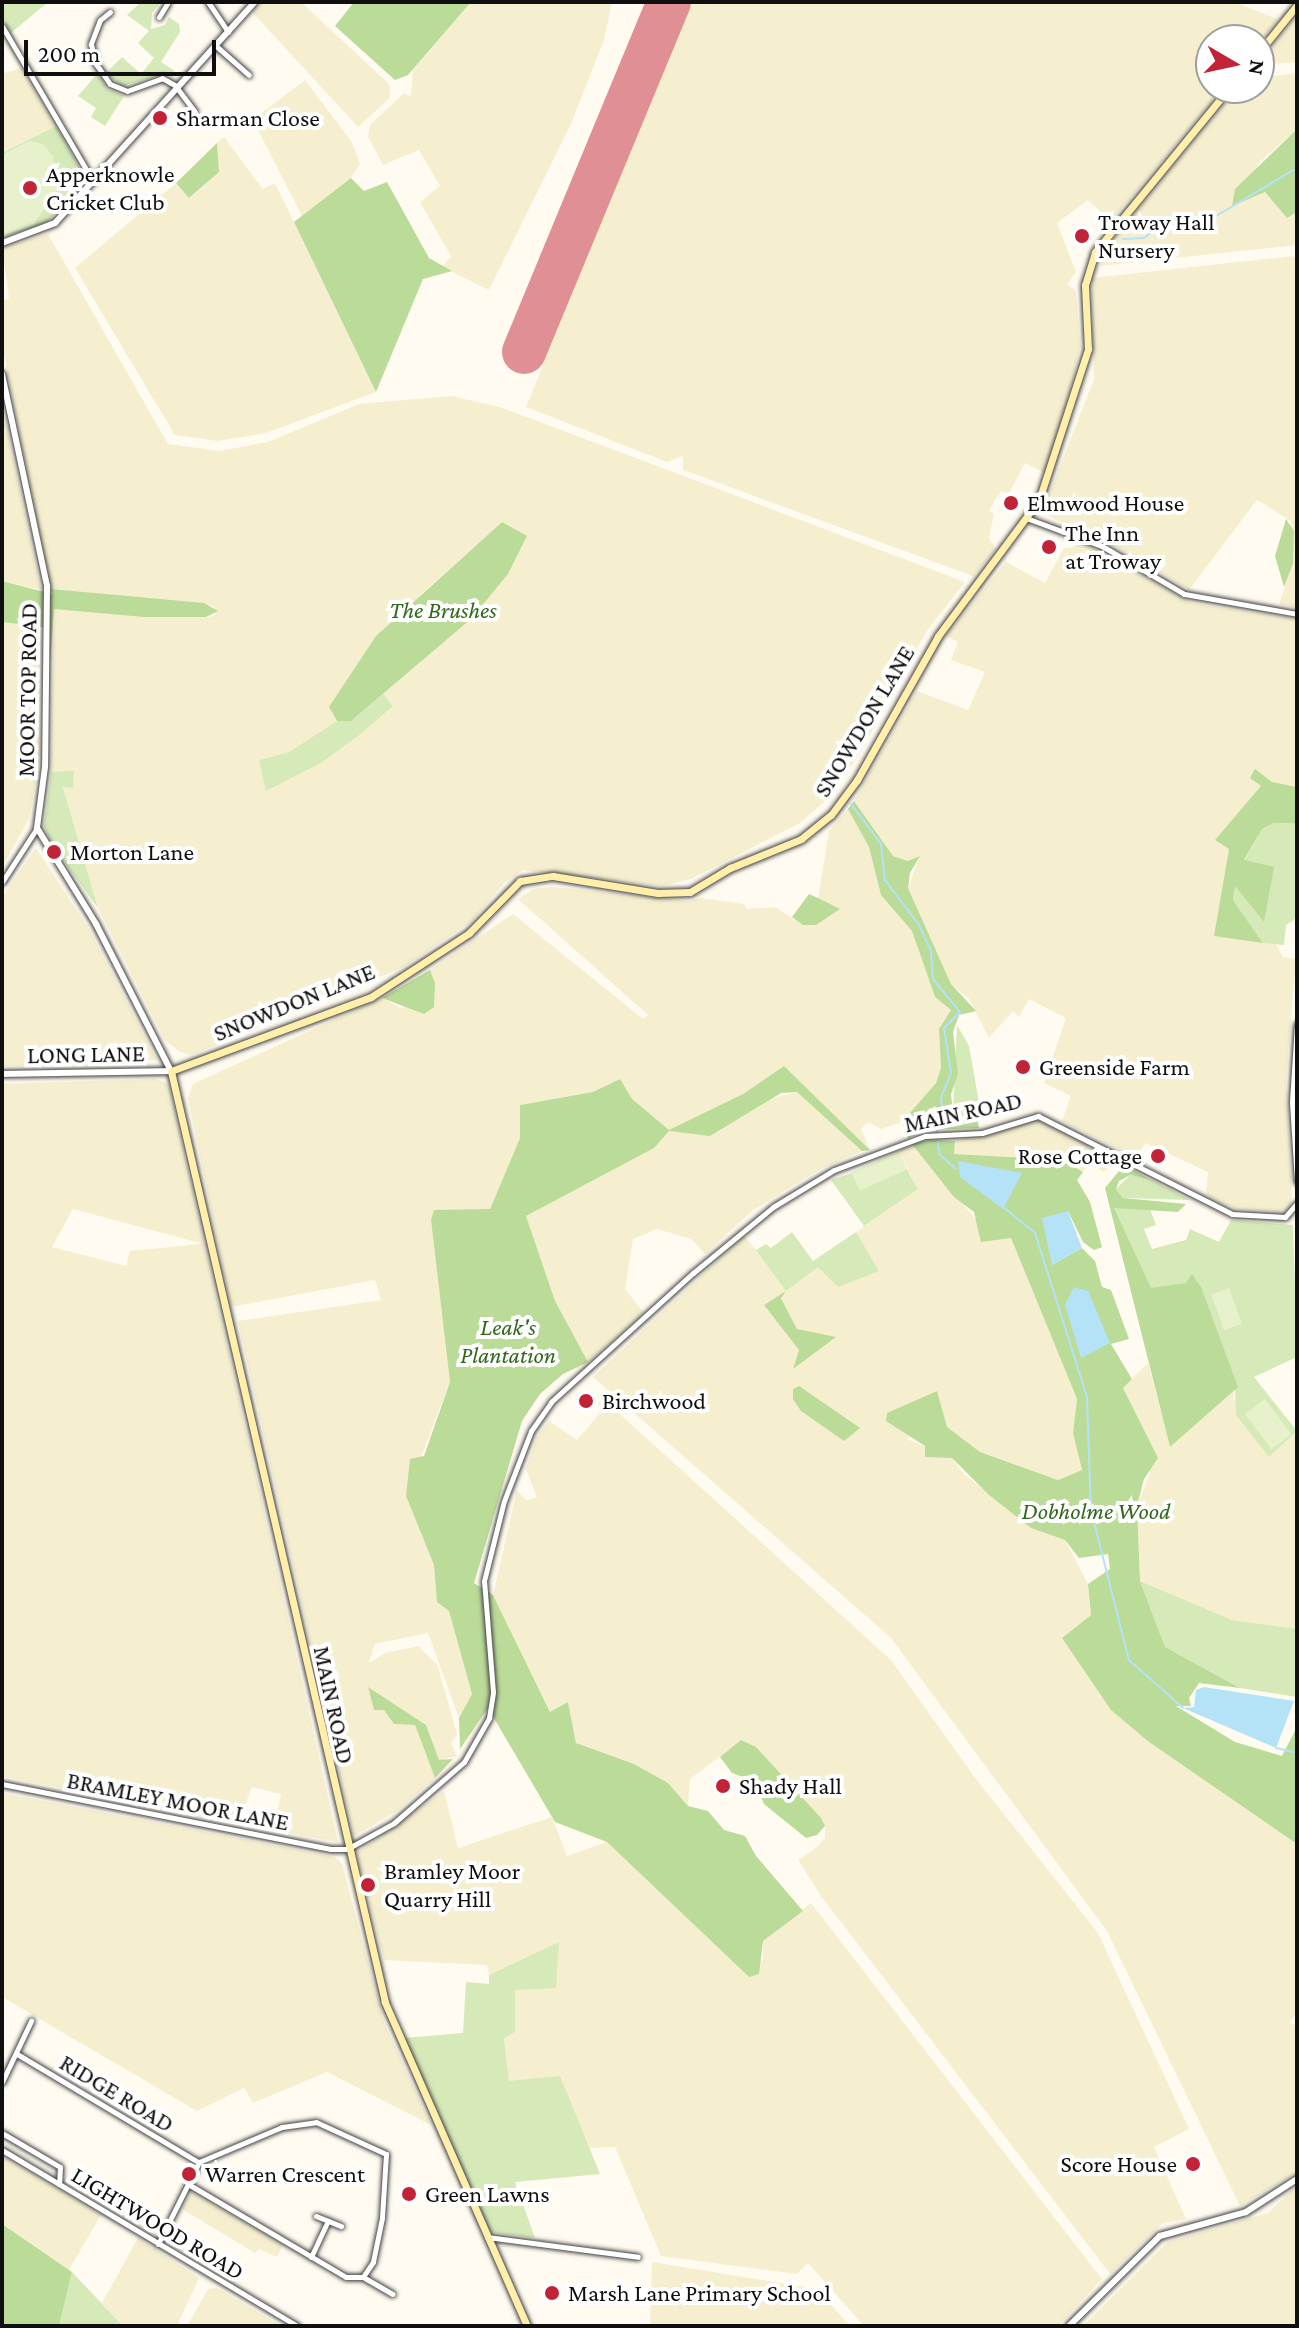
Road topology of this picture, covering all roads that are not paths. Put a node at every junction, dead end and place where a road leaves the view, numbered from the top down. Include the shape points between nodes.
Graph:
1 (168, 2) edge
2 (208, 2) edge
3 (255, 2) edge
4 (1297, 5) edge
5 (109, 16) dead end
6 (159, 17) dead end
7 (2, 26) edge
8 (228, 32) junction
9 (1275, 32) edge
10 (215, 45) junction
11 (249, 75) dead end
12 (178, 88) junction
13 (1216, 104) edge
14 (195, 112) dead end
15 (93, 181) junction
16 (2, 243) edge
17 (2, 374) edge
18 (1029, 519) junction
19 (1297, 614) edge
20 (37, 828) junction
21 (2, 882) edge
22 (1297, 1024) edge
23 (171, 1071) junction
24 (2, 1074) edge
25 (1297, 1182) edge
26 (1297, 1203) edge
27 (2, 1784) edge
28 (347, 1849) junction
29 (31, 2021) dead end
30 (17, 2054) junction
31 (2, 2082) edge
32 (2, 2133) edge
33 (2, 2150) edge
34 (199, 2162) junction
35 (1297, 2179) edge
36 (59, 2184) junction
37 (188, 2184) junction
38 (316, 2216) dead end
39 (328, 2221) junction
40 (341, 2226) dead end
41 (486, 2237) junction
42 (158, 2244) junction
43 (311, 2257) junction
44 (638, 2257) dead end
45 (363, 2277) junction
46 (392, 2294) dead end
47 (297, 2326) edge
48 (527, 2326) edge
49 (1069, 2326) edge

1 - 6 street
2 - 8 street
3 - 8 street
4 - 9 main road
5 - 12 street via 91,44 96,64 110,84 127,91 162,78
7 - 15 street
8 - 10 street
10 - 11 street
10 - 12 street
12 - 14 street
12 - 15 street
13 - 18 main road, SNOWDON LANE via 1095,252 1085,285 1088,349 1053,465
15 - 16 street via 47,229
17 - 20 street, MOOR TOP ROAD via 47,586 45,767
18 - 19 street via 1102,546 1184,594
18 - 23 main road, SNOWDON LANE via 938,636 844,801 801,839 730,868 690,892 658,893 553,876 520,881 469,933 371,997
20 - 21 street
20 - 23 street via 96,924
22 - 25 street via 1292,1102
23 - 24 street, LONG LANE
23 - 28 main road, MAIN ROAD
26 - 28 street, MAIN ROAD via 1285,1217 1232,1214 1038,1116 982,1133 932,1135 834,1170 773,1207 551,1402 531,1431 488,1559 484,1593 493,1692 489,1718 464,1762 429,1796
27 - 28 street, BRAMLEY MOOR LANE
28 - 41 main road, MAIN ROAD via 393,2027
29 - 30 street
30 - 31 street
30 - 34 street, RIDGE ROAD
32 - 36 street via 60,2167
33 - 36 street, LIGHTWOOD ROAD
34 - 37 street
34 - 45 street via 298,2122 325,2123 383,2149 387,2159 382,2218 373,2262
35 - 49 street via 1246,2212 1160,2236
36 - 42 street, LIGHTWOOD ROAD
37 - 42 street
37 - 43 street
38 - 39 street
39 - 40 street
39 - 43 street
41 - 44 street
41 - 48 main road, MAIN ROAD
42 - 47 street, LIGHTWOOD ROAD
43 - 45 street via 346,2277
45 - 46 street via 380,2293

